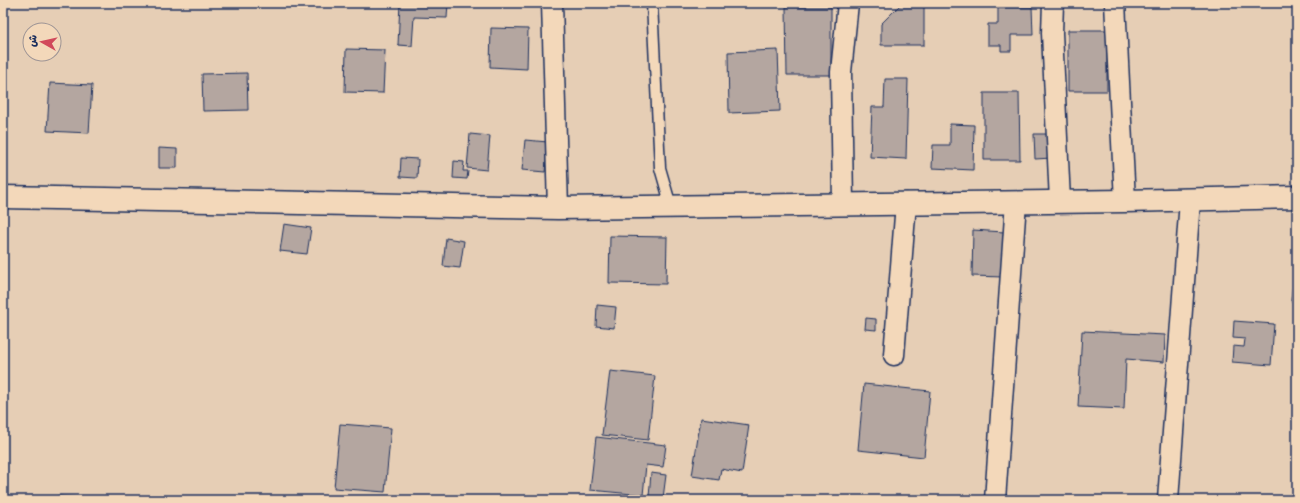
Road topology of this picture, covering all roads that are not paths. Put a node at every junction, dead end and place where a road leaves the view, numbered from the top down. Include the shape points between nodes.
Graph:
1 (552, 3) edge
2 (652, 3) edge
3 (848, 3) edge
4 (1052, 3) edge
5 (1115, 3) edge
6 (3, 197) edge
7 (1297, 197) edge
8 (1190, 200) junction
9 (1125, 201) junction
10 (1016, 202) junction
11 (1060, 202) junction
12 (843, 204) junction
13 (906, 204) junction
14 (670, 206) junction
15 (558, 208) junction
16 (894, 355) dead end
17 (995, 500) edge
18 (1168, 500) edge

1 - 15 street
2 - 14 lane via 660,168
3 - 12 street via 841,72
4 - 11 street
5 - 9 street
6 - 15 street
7 - 8 street
8 - 9 street
8 - 18 street
9 - 11 street
10 - 11 street
10 - 13 street
10 - 17 street
12 - 13 street
12 - 14 street
13 - 16 street
14 - 15 street

